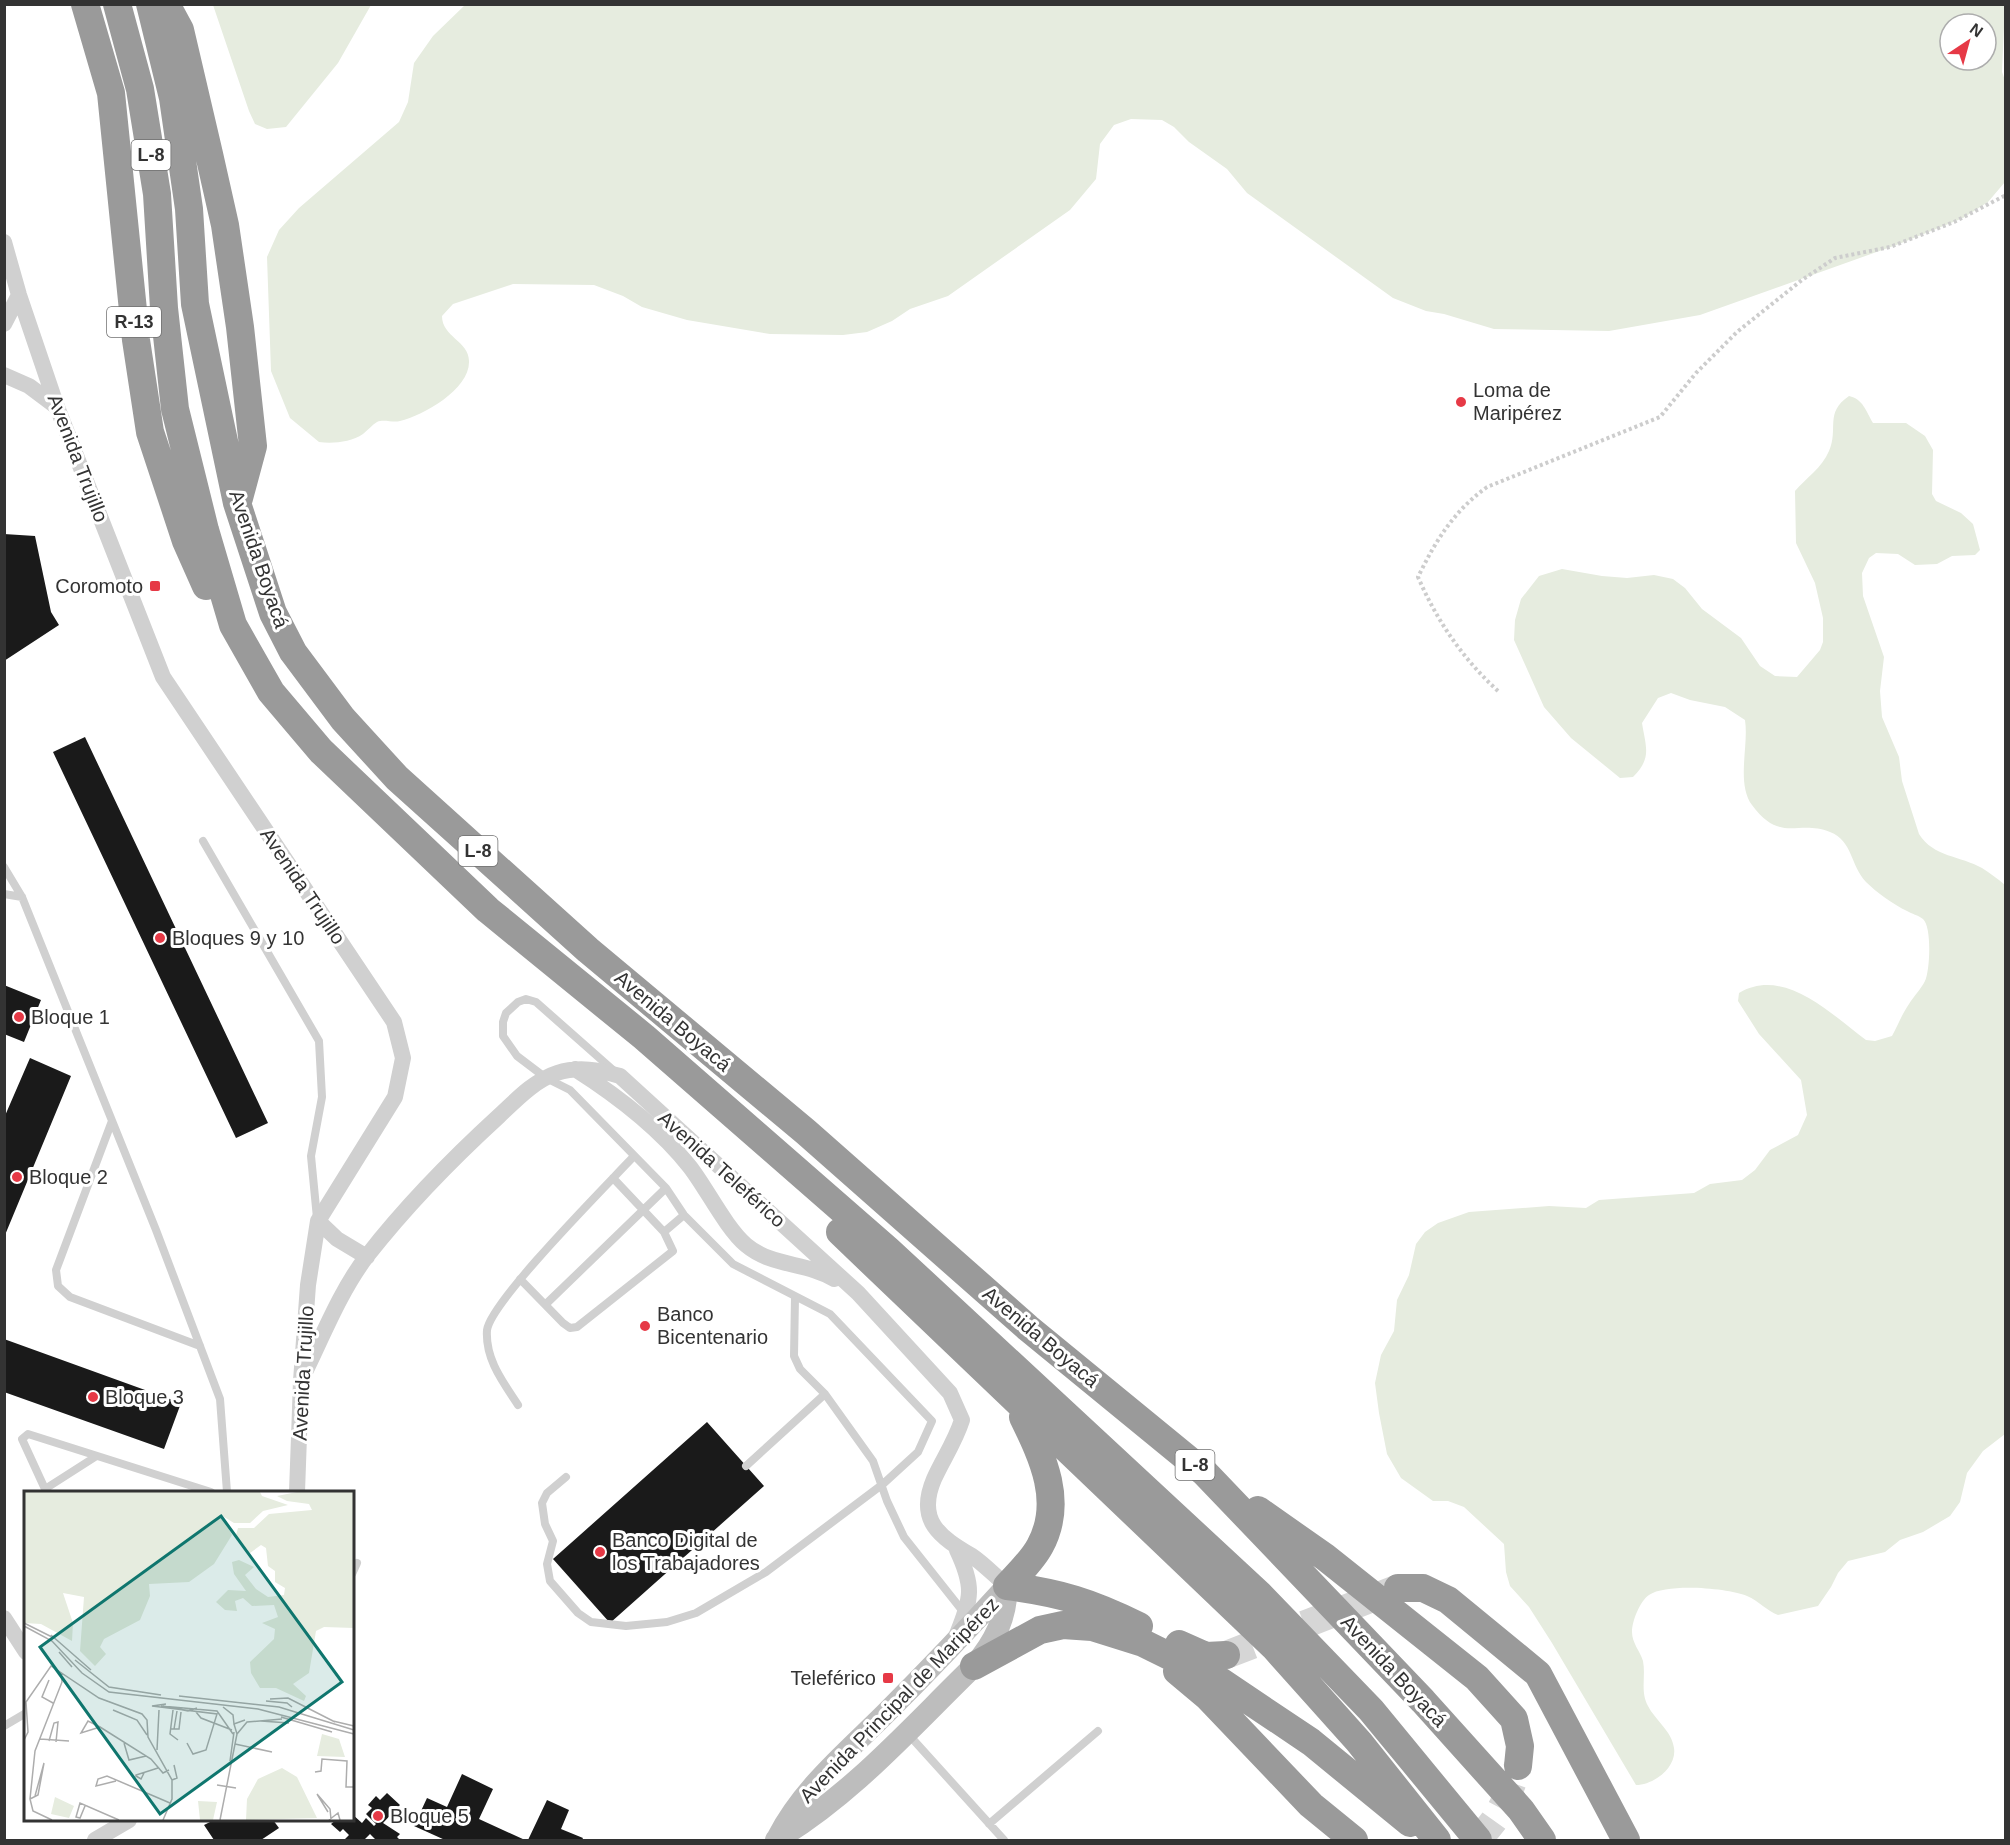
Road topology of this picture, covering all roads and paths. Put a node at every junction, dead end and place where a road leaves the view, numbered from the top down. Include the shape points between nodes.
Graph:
1 (85, 4) edge
2 (117, 4) edge
3 (150, 4) edge
4 (166, 4) edge
5 (2006, 195) edge
6 (4, 242) edge
7 (19, 295) junction
8 (4, 324) edge
9 (4, 375) edge
10 (57, 407) junction
11 (237, 503) junction
12 (233, 625) junction
13 (1498, 691) dead end
14 (203, 841) dead end
15 (4, 867) edge
16 (4, 894) edge
17 (22, 897) junction
18 (575, 1069) junction
19 (620, 1076) junction
20 (546, 1078) junction
21 (733, 1112) junction
22 (112, 1121) junction
23 (634, 1156) junction
24 (613, 1178) junction
25 (666, 1188) junction
26 (643, 1210) junction
27 (684, 1215) junction
28 (318, 1221) junction
29 (664, 1232) junction
30 (367, 1257) junction
31 (520, 1279) junction
32 (858, 1293) junction
33 (795, 1297) junction
34 (546, 1304) junction
35 (200, 1346) junction
36 (301, 1381) junction
37 (825, 1395) junction
38 (1016, 1402) junction
39 (518, 1405) dead end
40 (95, 1457) junction
41 (746, 1466) dead end
42 (1205, 1473) junction
43 (566, 1477) dead end
44 (883, 1485) junction
45 (46, 1490) edge
46 (208, 1491) edge
47 (227, 1491) edge
48 (297, 1491) edge
49 (957, 1550) junction
50 (357, 1563) dead end
51 (354, 1570) edge
52 (1007, 1586) junction
53 (1398, 1588) tunnel mouth
54 (966, 1614) junction
55 (4, 1618) edge
56 (1143, 1643) junction
57 (952, 1648) junction
58 (24, 1649) edge
59 (1226, 1655) tunnel mouth
60 (974, 1666) junction
61 (24, 1714) edge
62 (4, 1726) edge
63 (1098, 1731) dead end
64 (906, 1732) junction
65 (843, 1756) junction
66 (1518, 1766) tunnel mouth
67 (863, 1777) junction
68 (127, 1821) edge
69 (989, 1824) junction
70 (95, 1840) edge
71 (1004, 1840) edge
72 (1354, 1840) edge
73 (1436, 1840) edge
74 (1478, 1840) edge
75 (1542, 1840) edge
76 (1626, 1840) edge

1 - 12 highway, R-13 via 111,93 135,340 150,432 204,584
2 - 12 highway, Avenida Boyacá / L-8 via 140,89 157,194 175,409
3 - 11 highway, Avenida Boyacá / L-8 via 173,98 189,209 195,304
4 - 11 highway via 180,30 225,225 237,305 253,446
5 - 13 path via 1890,248 1835,258 1737,332 1660,417 1486,487 1464,504 1436,540 1418,577 1458,648
6 - 7 street, Avenida Trujillo
7 - 8 street
7 - 10 street, Avenida Trujillo
9 - 10 street via 29,386
10 - 28 street, Avenida Trujillo via 163,677 394,1022 403,1058 395,1097
11 - 42 highway, Avenida Boyacá / L-8 via 273,613 293,652 343,719 397,778 588,950 806,1132 1028,1328
12 - 21 highway, Avenida Boyacá / L-8 via 271,692 321,751 488,910
14 - 28 lane via 319,1041 322,1097 311,1156
15 - 17 lane
16 - 17 lane
17 - 22 lane
18 - 19 street, Avenida Teleférico via 596,1069
18 - 20 street, Avenida Teleférico
18 - 32 street, Avenida Teleférico via 645,1122 688,1166 744,1243 769,1259 822,1271
19 - 20 lane via 536,1002 526,999 506,1013 502,1022 504,1036 517,1056
19 - 32 street, Avenida Teleférico
20 - 23 lane via 570,1090
20 - 30 street, Avenida Teleférico via 524,1093 457,1155
21 - 38 highway via 801,1195
21 - 74 highway, Avenida Boyacá / L-8 via 1259,1593 1371,1710
22 - 35 lane
22 - 35 lane via 56,1270 58,1286 70,1297
23 - 24 lane
23 - 25 lane
24 - 26 lane
24 - 31 lane
25 - 26 lane
25 - 27 lane
26 - 29 lane
26 - 34 lane
27 - 29 lane
27 - 33 lane via 733,1264
28 - 30 street via 337,1239
28 - 36 street, Avenida Trujillo via 308,1286
29 - 34 lane via 673,1251 577,1327 563,1323
30 - 36 street, Avenida Teleférico via 337,1305
31 - 34 lane
31 - 39 lane via 495,1312 488,1330 488,1354
32 - 49 street, Avenida Teleférico via 957,1405 962,1420 928,1497 935,1530
33 - 37 lane via 794,1356 800,1369
33 - 44 lane via 830,1314 932,1421 918,1452
35 - 47 lane via 219,1399
36 - 48 street, Avenida Trujillo
37 - 41 lane
37 - 44 lane via 873,1461
38 - 52 highway via 1044,1460 1051,1496 1040,1546
38 - 73 highway via 1275,1648 1359,1743
40 - 45 lane
40 - 45 lane via 24,1435 23,1444
40 - 46 lane
42 - 66 highway via 1325,1557 1477,1678 1514,1719 1520,1746
42 - 75 highway, Avenida Boyacá / L-8 via 1424,1701 1521,1810
43 - 44 lane via 547,1493 542,1503 553,1541 547,1564 550,1581 591,1622 626,1626 667,1622 696,1613 766,1572
44 - 54 lane via 904,1537
49 - 52 street, Avenida Teleférico via 972,1557
49 - 54 street, Avenida Teleférico via 969,1575
50 - 51 lane
52 - 57 street, Avenida Principal de Maripérez
52 - 59 highway via 1069,1596 1206,1656
52 - 60 street, Avenida Principal de Maripérez via 1001,1626 990,1648
53 - 76 highway via 1423,1588 1448,1600 1538,1674
54 - 57 street, Avenida Teleférico
55 - 58 street
56 - 60 highway via 1092,1627 1063,1625 1040,1630
56 - 72 highway via 1208,1697 1311,1806
56 - 73 highway via 1221,1680 1311,1742 1377,1798
57 - 65 street, Avenida Principal de Maripérez
60 - 64 street, Avenida Principal de Maripérez
61 - 62 lane
63 - 69 lane
64 - 67 street, Avenida Principal de Maripérez
64 - 69 lane
65 - 67 street via 840,1765 844,1776
65 - 67 street, Avenida Principal de Maripérez via 802,1800 776,1840 803,1825
68 - 70 street
69 - 71 lane

